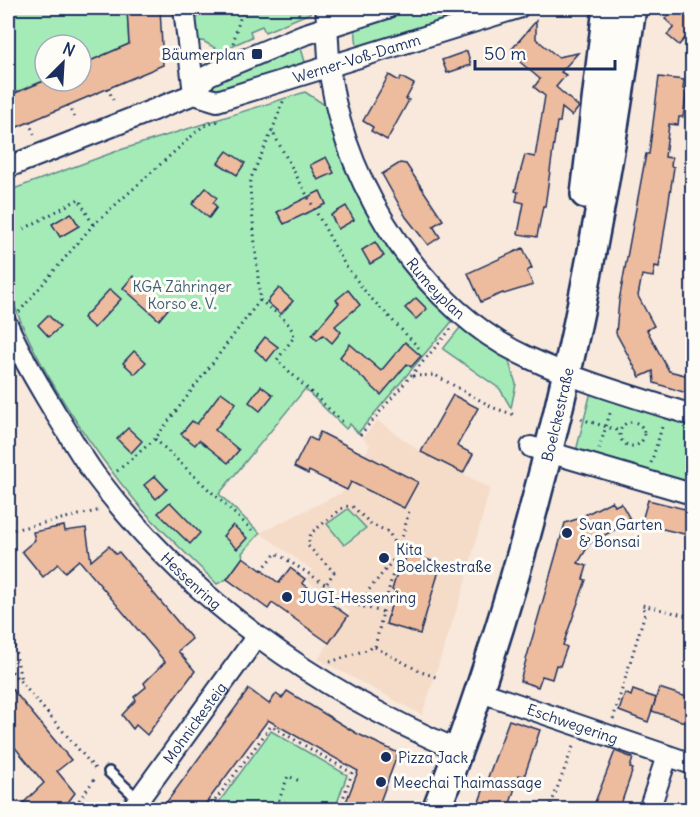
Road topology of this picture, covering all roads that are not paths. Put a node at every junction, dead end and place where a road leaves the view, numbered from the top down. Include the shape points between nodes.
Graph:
1 (184, 8) edge
2 (387, 8) edge
3 (518, 8) edge
4 (607, 8) edge
5 (632, 8) edge
6 (327, 17) edge
7 (330, 66) junction
8 (194, 94) junction
9 (607, 109) junction
10 (8, 167) edge
11 (12, 320) edge
12 (558, 369) junction
13 (693, 415) edge
14 (540, 449) junction
15 (693, 494) edge
16 (257, 636) junction
17 (478, 691) junction
18 (450, 747) junction
19 (667, 756) junction
20 (693, 764) edge
21 (109, 772) dead end
22 (134, 804) edge
23 (417, 810) edge
24 (436, 810) edge
25 (649, 810) edge

1 - 8 street
2 - 6 street
3 - 7 street, Werner-Voß-Damm
4 - 9 main road, Boelckestraße
5 - 9 main road, Boelckestraße
6 - 7 street, Rumeyplan
6 - 8 street via 207,76
7 - 8 street, Werner-Voß-Damm via 217,101
7 - 12 street, Rumeyplan via 358,170 389,231 430,284 485,333 528,358
8 - 10 street
9 - 12 main road, Boelckestraße via 608,172
11 - 16 street, Hessenring via 20,354 107,490 188,579
12 - 13 street, Rumeyplan
12 - 14 main road, Boelckestraße
14 - 15 street
14 - 17 main road, Boelckestraße
14 - 18 main road, Boelckestraße via 503,555
16 - 18 street, Hessenring via 340,691
16 - 22 street, Mohnickesteig
17 - 18 main road, Boelckestraße
17 - 19 street, Eschwegering
18 - 23 main road, Boelckestraße
18 - 24 main road, Boelckestraße
19 - 20 street, Eschwegering
19 - 25 street
21 - 22 lane

